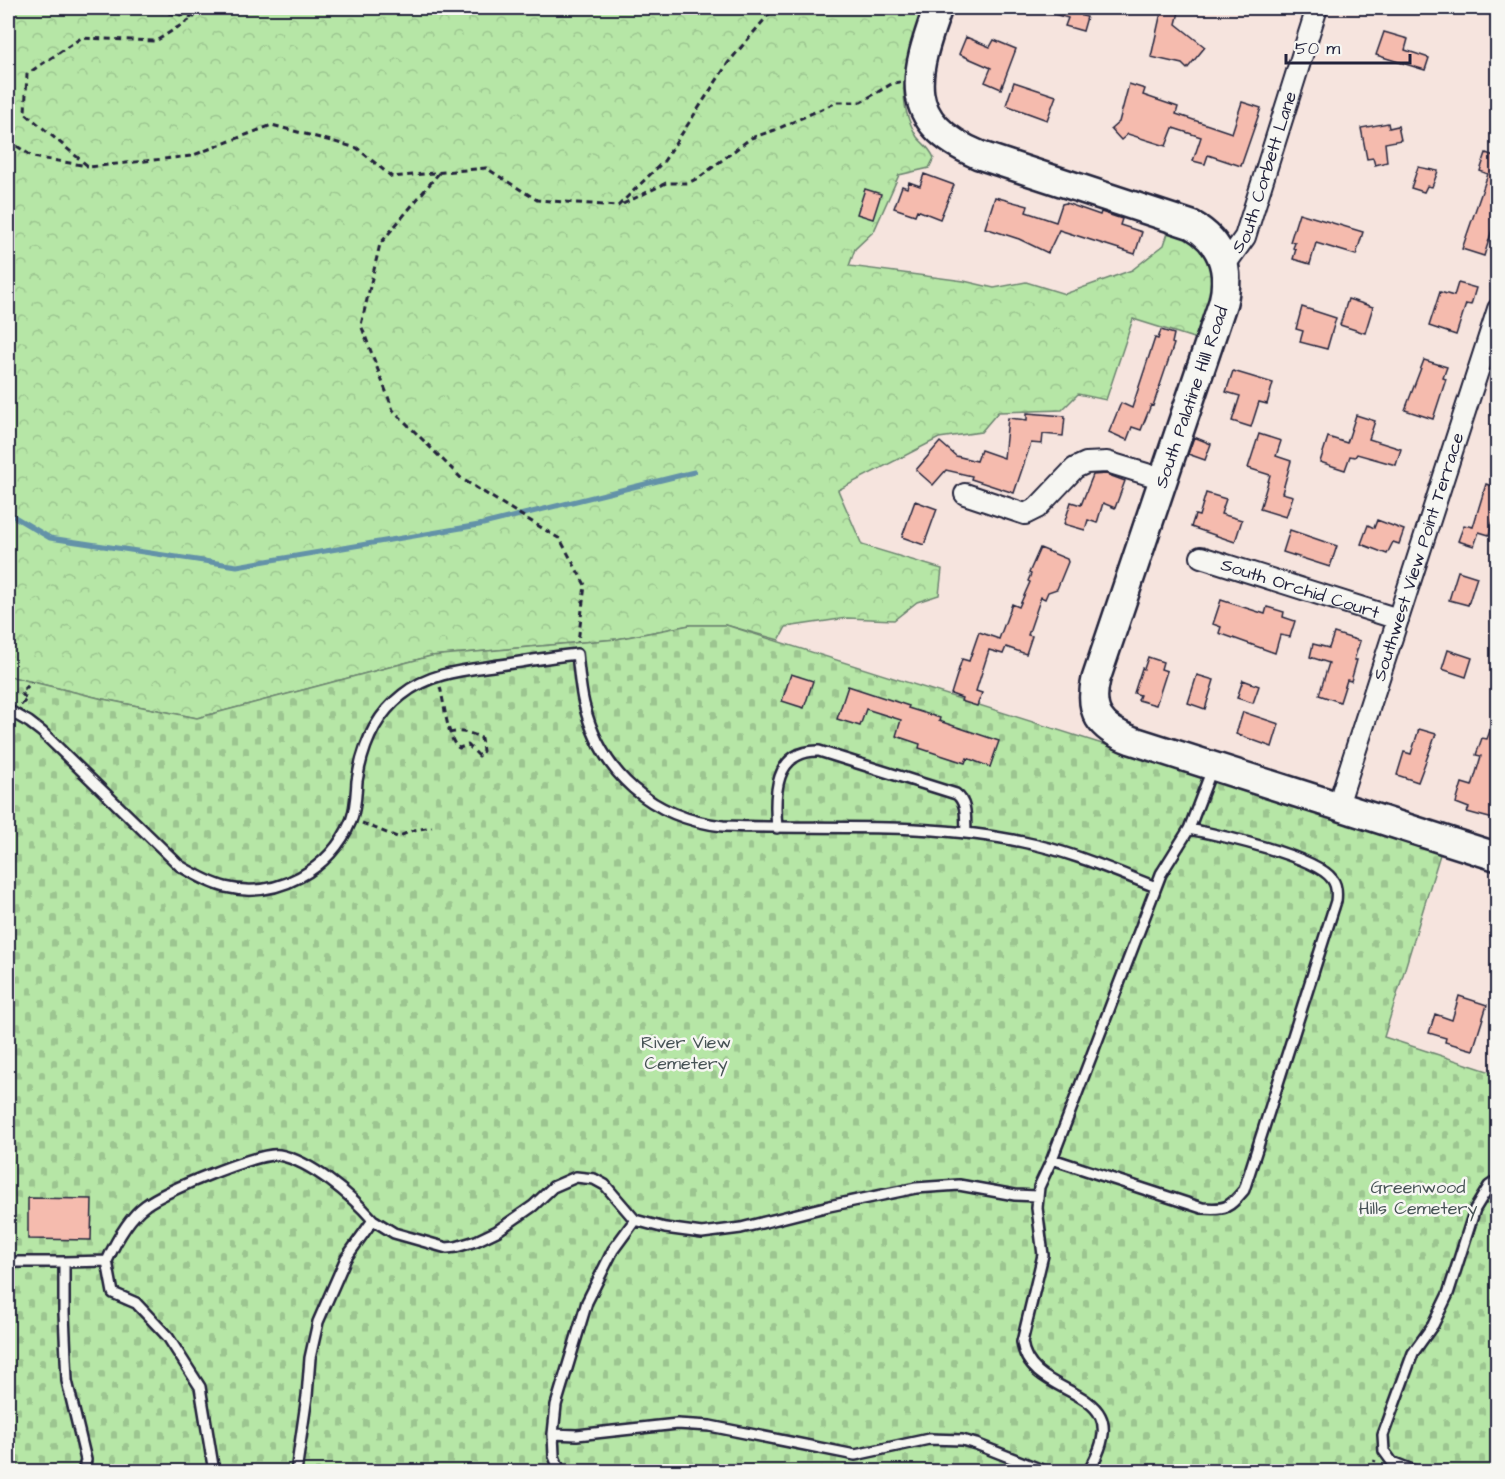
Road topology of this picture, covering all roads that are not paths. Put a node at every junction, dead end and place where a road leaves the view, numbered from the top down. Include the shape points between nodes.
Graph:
1 (938, 8) edge
2 (1317, 8) edge
3 (1225, 265) junction
4 (1497, 309) edge
5 (1163, 479) junction
6 (964, 494) dead end
7 (1201, 557) dead end
8 (1398, 620) junction
9 (11, 711) edge
10 (1213, 766) junction
11 (1338, 805) junction
12 (777, 828) junction
13 (1190, 829) junction
14 (966, 833) junction
15 (1497, 857) edge
16 (1156, 886) junction
17 (1052, 1159) junction
18 (1497, 1180) edge
19 (1037, 1197) junction
20 (374, 1220) junction
21 (635, 1220) junction
22 (107, 1261) junction
23 (8, 1262) edge
24 (64, 1262) junction
25 (553, 1434) junction
26 (83, 1472) edge
27 (214, 1472) edge
28 (296, 1472) edge
29 (560, 1472) edge
30 (1047, 1472) edge
31 (1088, 1472) edge
32 (1417, 1472) edge

1 - 3 street, South Palatine Hill Road via 919,67 919,86 928,117 939,131 990,159 1182,221 1211,240
2 - 3 street, South Corbett Lane via 1245,237
3 - 5 street, South Palatine Hill Road via 1223,302
4 - 8 street, Southwest View Point Terrace
5 - 6 street via 1107,462 1086,463 1075,468 1037,508 1024,514
5 - 10 street, South Palatine Hill Road via 1096,679 1093,701 1102,722 1121,736
7 - 8 street, South Orchid Court
8 - 11 street, Southwest View Point Terrace
9 - 12 lane via 50,739 180,866 225,887 276,887 322,863 332,852 351,820 369,736 402,695 436,676 577,654 590,725 605,755 635,791 690,821
10 - 11 street, South Palatine Hill Road
10 - 13 lane
11 - 15 street, South Palatine Hill Road
12 - 14 lane via 863,827
12 - 14 lane via 777,788 782,772 791,759 819,751 956,794 964,805
13 - 16 lane
13 - 17 lane via 1306,861 1328,874 1337,892 1244,1190 1231,1205 1202,1208
14 - 16 lane via 1060,851
16 - 17 lane
17 - 19 lane
18 - 32 lane via 1475,1209 1448,1294 1413,1353 1383,1435 1384,1451 1392,1462
19 - 21 lane via 958,1185 916,1188 741,1228 702,1233
19 - 31 lane via 1043,1255 1023,1352 1041,1374 1088,1401 1102,1418 1103,1442
20 - 21 lane via 394,1233 456,1247 497,1231 554,1187 584,1176 605,1185
20 - 22 lane via 333,1183 278,1155 183,1185 146,1205 128,1223
20 - 28 lane via 346,1258 318,1322
21 - 25 lane via 613,1250 587,1302 556,1406
22 - 24 lane
22 - 27 lane via 113,1293 136,1304 168,1337 200,1387
23 - 24 lane
24 - 26 lane via 67,1382 86,1460
25 - 29 lane via 554,1456
25 - 30 lane via 677,1424 711,1426 855,1455 929,1439 962,1440

